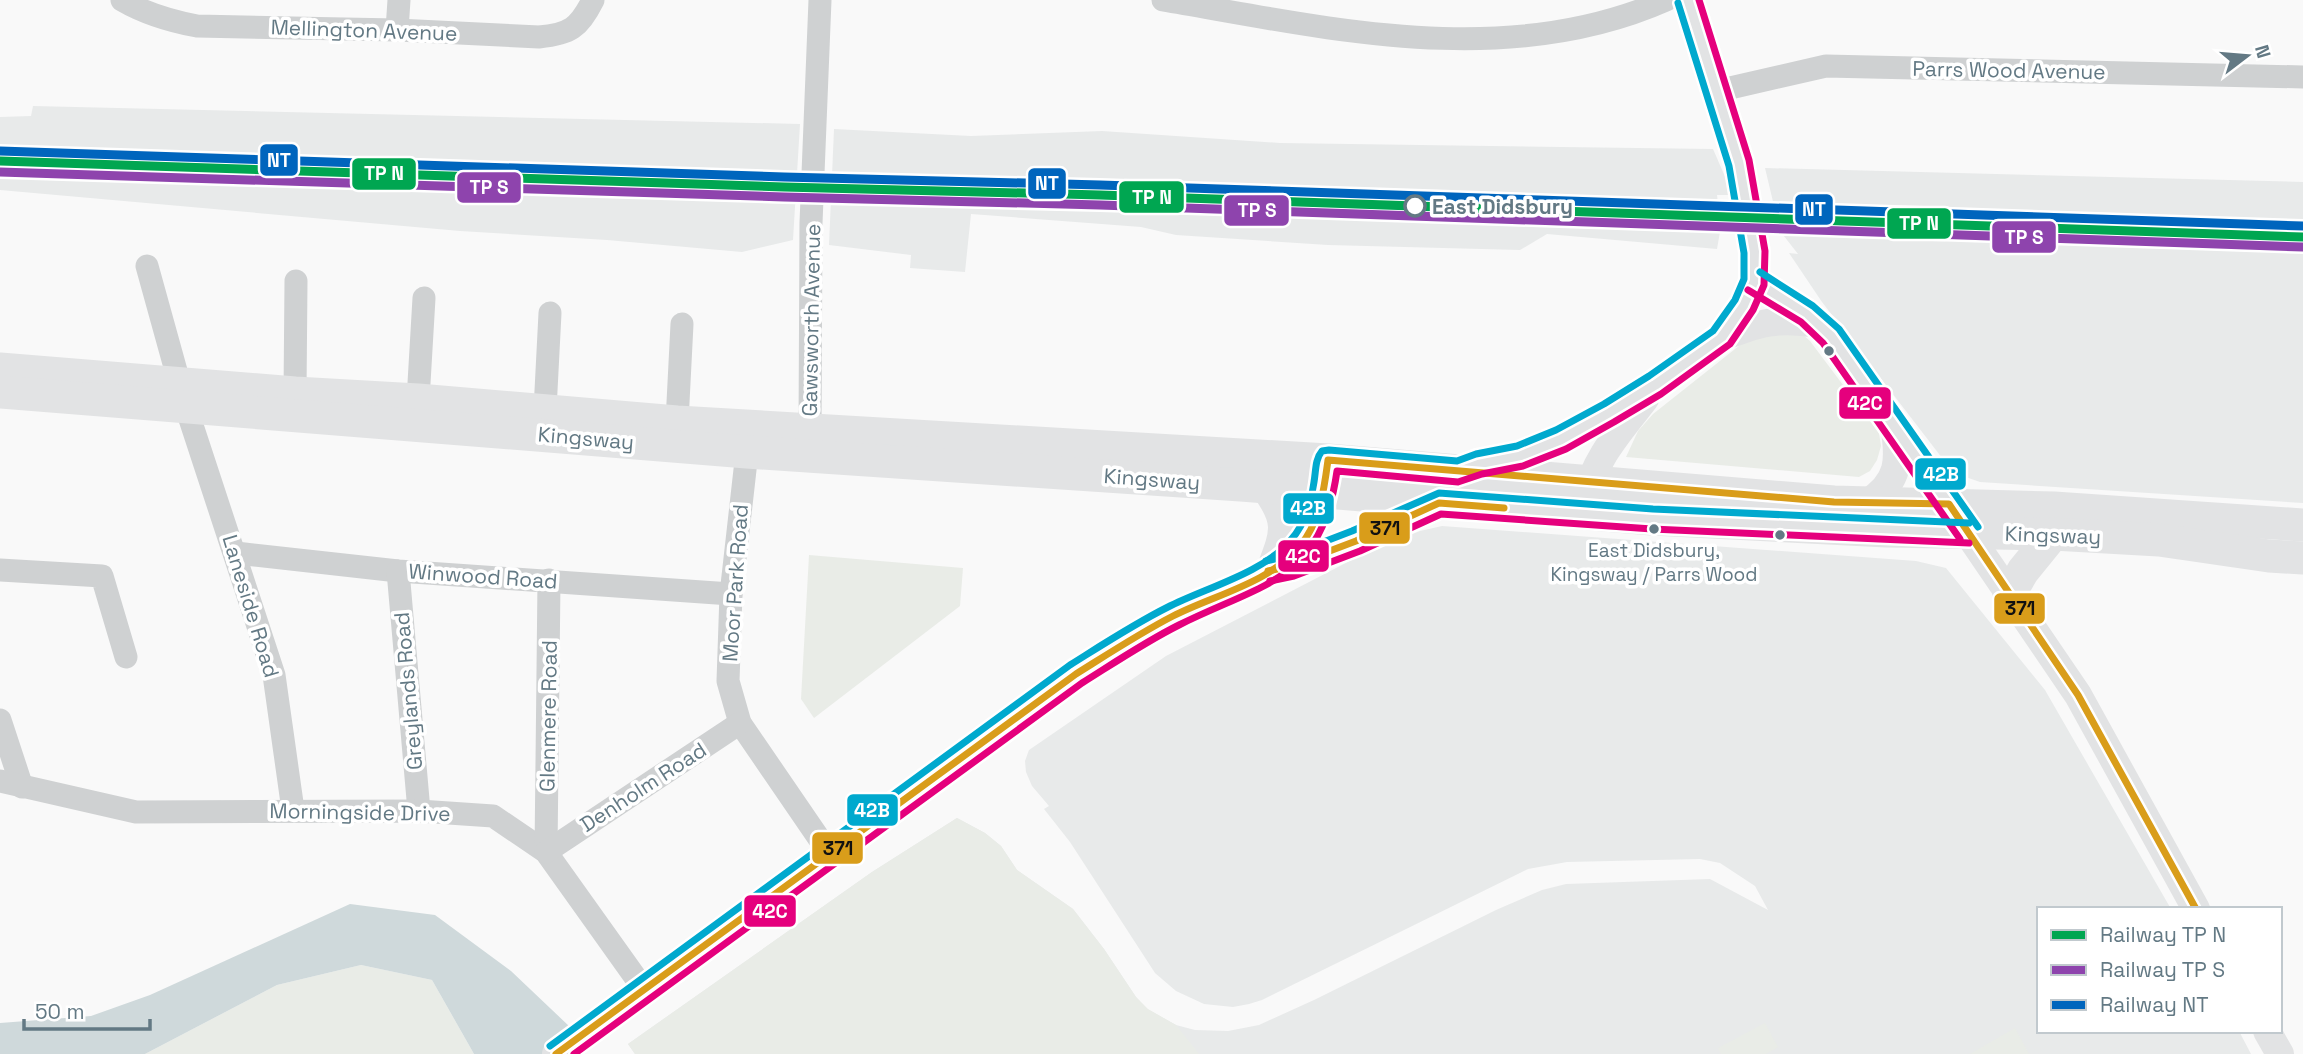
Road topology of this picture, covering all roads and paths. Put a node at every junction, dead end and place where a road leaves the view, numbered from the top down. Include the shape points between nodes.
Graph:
1 (122, 0) edge
2 (399, 0) edge
3 (593, 0) edge
4 (820, 0) edge
5 (1163, 0) edge
6 (1666, 0) edge
7 (1688, 0) edge
8 (397, 30) junction
9 (2303, 77) edge
10 (1717, 91) junction
11 (148, 266) dead end
12 (296, 281) dead end
13 (1754, 281) junction
14 (424, 298) dead end
15 (550, 313) dead end
16 (682, 324) dead end
17 (1820, 324) junction
18 (1721, 338) junction
19 (0, 369) edge
20 (1655, 385) junction
21 (0, 392) edge
22 (295, 393) junction
23 (183, 395) junction
24 (418, 400) junction
25 (545, 410) junction
26 (677, 422) junction
27 (1894, 425) junction
28 (810, 431) junction
29 (747, 452) junction
30 (1458, 472) junction
31 (1326, 476) junction
32 (1589, 482) junction
33 (1264, 487) junction
34 (1439, 503) junction
35 (1867, 503) junction
36 (1949, 504) junction
37 (1582, 514) junction
38 (2303, 525) edge
39 (1969, 533) junction
40 (2053, 534) junction
41 (236, 553) junction
42 (2303, 558) edge
43 (0, 570) edge
44 (398, 570) junction
45 (1270, 570) junction
46 (549, 580) junction
47 (731, 594) junction
48 (2009, 594) junction
49 (126, 657) dead end
50 (0, 720) edge
51 (740, 723) junction
52 (11, 784) edge
53 (293, 810) junction
54 (419, 811) junction
55 (546, 852) junction
56 (829, 853) junction
57 (2195, 907) edge
58 (643, 988) junction
59 (2268, 1033) edge
60 (556, 1054) edge
61 (2280, 1054) edge

1 - 8 street, Mellington Avenue via 169,21 197,26
2 - 8 street
3 - 8 street, Mellington Avenue via 583,21 560,34 539,37
4 - 28 street, Gawsworth Avenue via 811,223
5 - 6 street via 1426,39 1549,33 1637,12
7 - 10 main road
9 - 10 street, Parrs Wood Avenue via 1826,66
10 - 13 main road via 1751,220
11 - 23 street, Laneside Road
12 - 22 street
13 - 17 main road
13 - 18 main road
14 - 24 street
15 - 25 street
16 - 26 street
17 - 18 main road via 1780,320
17 - 27 main road
18 - 20 main road
19 - 23 highway, Kingsway
20 - 30 main road via 1550,444
20 - 32 main road via 1610,444
21 - 23 highway, Kingsway
22 - 23 highway, Kingsway
22 - 24 highway, Kingsway
23 - 29 highway, Kingsway
23 - 41 street, Laneside Road
24 - 25 highway, Kingsway
25 - 26 highway, Kingsway
26 - 28 highway, Kingsway
27 - 35 main road via 1899,453 1893,476
27 - 36 main road
28 - 31 highway, Kingsway
29 - 33 highway, Kingsway
29 - 47 street, Moor Park Road
30 - 31 highway, Kingsway
30 - 32 highway, Kingsway
31 - 33 highway, Kingsway
31 - 34 highway, Kingsway
31 - 45 main road via 1310,531 1293,555
32 - 35 highway, Kingsway
32 - 37 main road
33 - 45 main road via 1278,508 1283,529
34 - 37 highway, Kingsway
34 - 45 main road via 1356,541
35 - 36 highway, Kingsway
36 - 38 highway, Kingsway
36 - 39 main road
37 - 39 highway, Kingsway
39 - 40 highway, Kingsway
39 - 48 main road
40 - 42 highway, Kingsway via 2159,540
40 - 48 highway
41 - 44 street, Winwood Road
41 - 53 street, Laneside Road via 274,675
43 - 49 street via 102,576
44 - 46 street, Winwood Road
44 - 54 street, Greylands Road
45 - 56 main road via 1187,609 1076,674
46 - 47 street, Winwood Road
46 - 55 street, Glenmere Road
47 - 51 street, Moor Park Road via 728,681
48 - 57 main road via 2078,695
50 - 52 street
51 - 55 street, Denholm Road
51 - 56 street, Moor Park Road
52 - 53 street, Morningside Drive via 136,812
53 - 54 street, Morningside Drive
54 - 55 street, Morningside Drive via 493,816
55 - 58 street, Morningside Drive
56 - 58 main road
58 - 60 main road
59 - 61 main road

